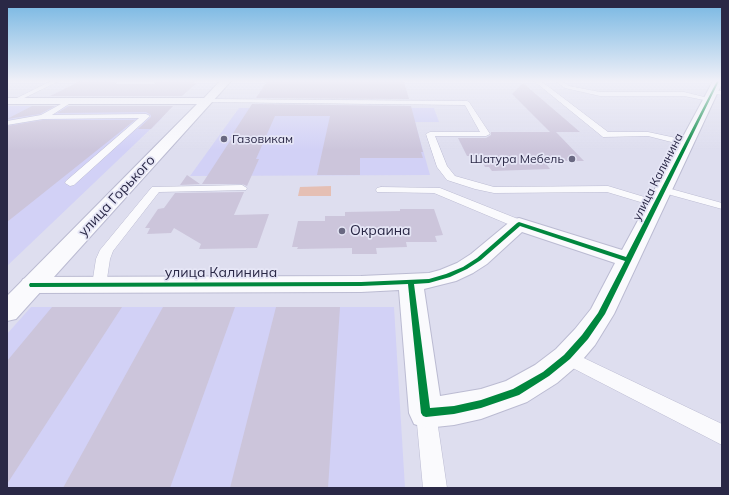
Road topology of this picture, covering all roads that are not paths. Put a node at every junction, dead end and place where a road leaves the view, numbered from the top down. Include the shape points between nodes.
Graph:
1 (64, 104) edge
2 (204, 104) edge
3 (467, 104) edge
4 (567, 104) edge
5 (709, 104) edge
6 (43, 116) junction
7 (7, 123) edge
8 (687, 143) junction
9 (70, 183) dead end
10 (242, 188) dead end
11 (381, 190) dead end
12 (660, 197) junction
13 (722, 206) edge
14 (519, 224) junction
15 (628, 260) junction
16 (411, 283) junction
17 (32, 285) junction
18 (99, 285) junction
19 (9, 308) edge
20 (566, 357) junction
21 (426, 413) junction
22 (722, 435) edge
23 (434, 488) edge

1 - 6 lane
2 - 17 street, улица Горького
3 - 12 lane via 486,134 430,134 442,167 451,178 494,190 608,189
4 - 8 lane via 606,134 648,134
5 - 8 street, улица Калинина
6 - 7 lane
6 - 9 lane via 146,116
8 - 12 street, улица Калинина
10 - 18 lane via 156,189 106,250
11 - 14 lane via 436,190
12 - 13 lane
12 - 15 street, улица Калинина
14 - 15 street
14 - 16 street, улица Калинина via 465,268 448,276
15 - 20 street, улица Калинина via 601,314
16 - 18 street, улица Калинина
16 - 21 street
17 - 18 street, улица Калинина
17 - 19 street, улица Горького
20 - 21 street, улица Калинина via 546,374 516,392 481,404
20 - 22 lane
21 - 23 lane

